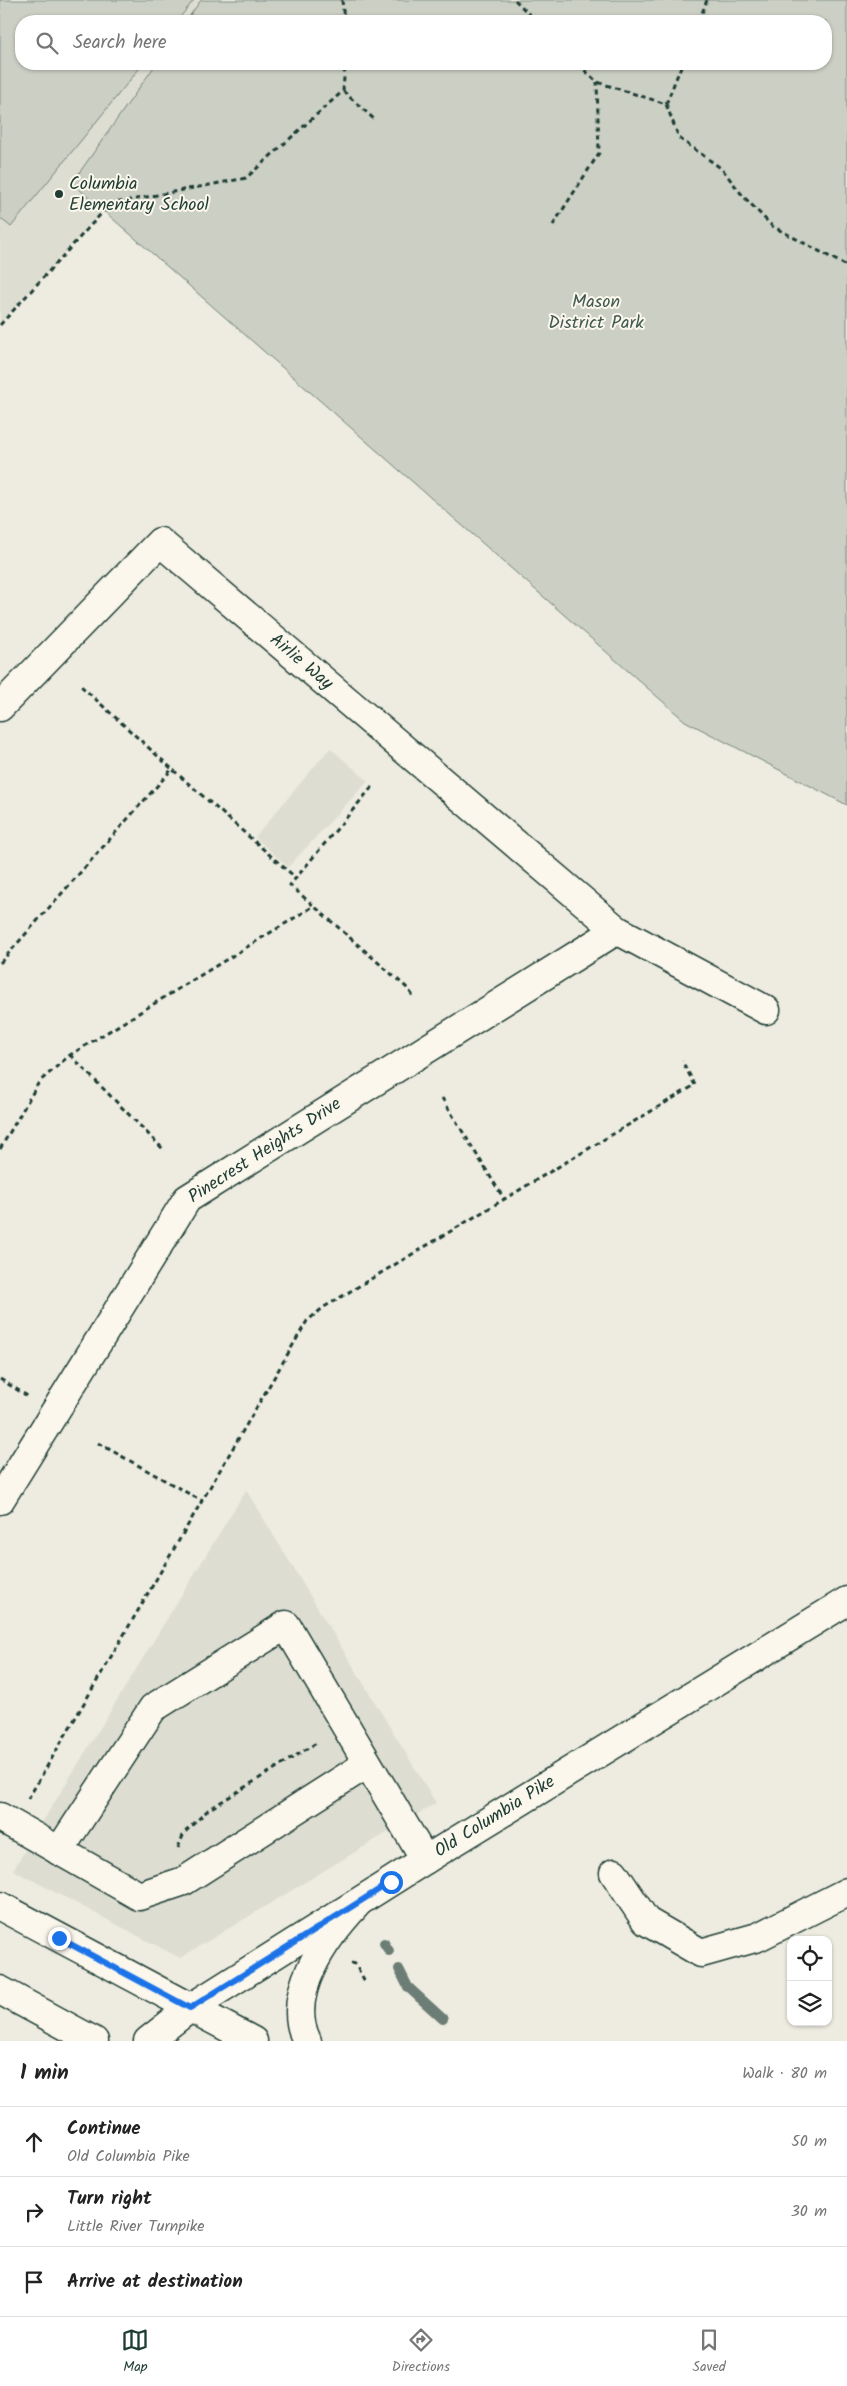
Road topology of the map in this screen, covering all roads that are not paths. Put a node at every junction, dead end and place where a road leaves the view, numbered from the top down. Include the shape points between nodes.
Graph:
1 (0, 706) edge
2 (617, 930) junction
3 (766, 1010) dead end
4 (0, 1500) edge
5 (847, 1601) edge
6 (367, 1764) junction
7 (12, 1812) edge
8 (59, 1851) junction
9 (425, 1860) junction
10 (614, 1873) dead end
11 (847, 1892) edge
12 (357, 1904) junction
13 (0, 1906) edge
14 (0, 1990) edge
15 (190, 2008) junction
16 (94, 2041) edge
17 (148, 2041) edge
18 (253, 2041) edge
19 (307, 2041) edge

1 - 2 street, Airlie Way via 160,542
2 - 3 street
2 - 4 street, Pinecrest Heights Drive via 187,1199
5 - 9 street, Old Columbia Pike
6 - 8 street via 184,1881 139,1896
6 - 8 street via 286,1625 153,1708
6 - 9 street
7 - 8 street
9 - 12 street, Old Columbia Pike
10 - 11 street via 646,1921 701,1953 758,1937
12 - 15 street, Old Columbia Pike
12 - 19 street via 336,1926 308,1974 302,2010
13 - 15 street
14 - 16 street
15 - 17 street, Old Columbia Pike
15 - 18 street

